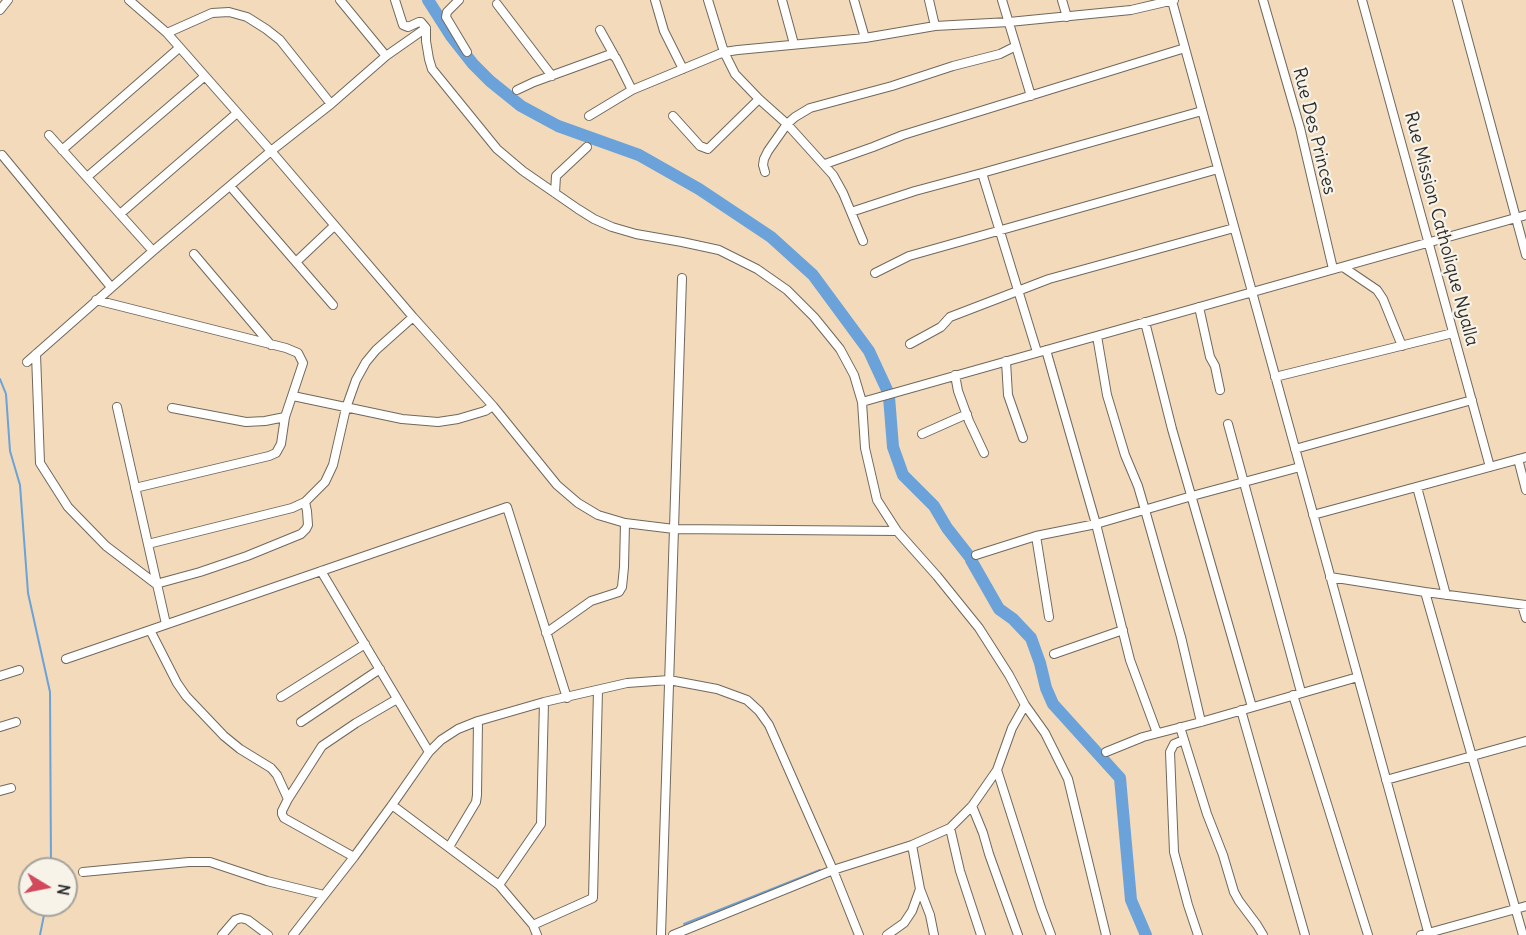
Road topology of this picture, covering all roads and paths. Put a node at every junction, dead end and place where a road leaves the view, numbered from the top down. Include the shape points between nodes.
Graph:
1 (8, 0) edge
2 (129, 0) edge
3 (340, 0) edge
4 (396, 0) edge
5 (459, 0) edge
6 (655, 0) edge
7 (708, 0) edge
8 (782, 0) edge
9 (854, 0) edge
10 (929, 0) edge
11 (1002, 0) edge
12 (1062, 0) edge
13 (1173, 0) edge
14 (1263, 0) edge
15 (1362, 0) edge
16 (1457, 0) edge
17 (496, 4) dead end
18 (1141, 4) edge
19 (0, 10) edge
20 (1067, 17) junction
21 (1009, 22) junction
22 (935, 26) junction
23 (426, 28) junction
24 (600, 30) dead end
25 (166, 33) junction
26 (865, 38) junction
27 (794, 44) junction
28 (1016, 46) junction
29 (179, 48) junction
30 (1185, 48) junction
31 (467, 52) dead end
32 (724, 52) junction
33 (614, 55) junction
34 (386, 56) junction
35 (683, 69) junction
36 (205, 76) junction
37 (552, 76) junction
38 (517, 90) dead end
39 (632, 90) junction
40 (1031, 96) junction
41 (759, 99) junction
42 (331, 104) junction
43 (1202, 111) junction
44 (237, 113) junction
45 (589, 116) dead end
46 (673, 116) dead end
47 (787, 124) junction
48 (49, 135) dead end
49 (587, 147) dead end
50 (63, 150) junction
51 (271, 151) junction
52 (2, 155) dead end
53 (825, 164) junction
54 (1218, 169) junction
55 (765, 172) dead end
56 (982, 173) junction
57 (87, 177) junction
58 (230, 186) junction
59 (555, 193) junction
60 (851, 212) junction
61 (120, 214) junction
62 (1526, 215) edge
63 (1516, 218) junction
64 (334, 226) junction
65 (1234, 228) junction
66 (1000, 231) junction
67 (863, 241) dead end
68 (1428, 243) junction
69 (153, 251) junction
70 (194, 254) dead end
71 (1526, 255) edge
72 (296, 262) junction
73 (1344, 267) junction
74 (1333, 269) junction
75 (874, 273) dead end
76 (682, 278) dead end
77 (111, 287) junction
78 (1019, 291) junction
79 (1252, 292) junction
80 (96, 300) junction
81 (333, 305) dead end
82 (1199, 307) junction
83 (413, 317) junction
84 (1145, 322) junction
85 (1453, 333) junction
86 (1097, 336) junction
87 (910, 344) dead end
88 (271, 345) junction
89 (1402, 346) junction
90 (1042, 351) junction
91 (36, 354) junction
92 (1006, 361) junction
93 (27, 362) dead end
94 (955, 375) junction
95 (1275, 377) junction
96 (1220, 390) dead end
97 (293, 396) junction
98 (1472, 400) junction
99 (862, 402) junction
100 (493, 406) junction
101 (117, 407) dead end
102 (172, 408) dead end
103 (346, 408) junction
104 (967, 414) junction
105 (285, 417) junction
106 (1228, 424) dead end
107 (922, 434) dead end
108 (1023, 438) dead end
109 (1295, 449) junction
110 (984, 453) dead end
111 (1522, 458) edge
112 (1490, 466) junction
113 (1300, 467) junction
114 (1244, 482) junction
115 (1417, 487) junction
116 (135, 489) junction
117 (1526, 490) edge
118 (1192, 496) junction
119 (304, 502) junction
120 (1145, 510) junction
121 (1313, 515) junction
122 (625, 523) junction
123 (1096, 524) junction
124 (674, 529) junction
125 (897, 531) junction
126 (1035, 536) junction
127 (148, 544) junction
128 (976, 555) dead end
129 (321, 571) junction
130 (1330, 577) junction
131 (156, 584) junction
132 (1425, 592) junction
133 (1446, 595) junction
134 (1524, 605) edge
135 (1049, 617) dead end
136 (1526, 618) edge
137 (166, 624) junction
138 (150, 630) junction
139 (1123, 630) junction
140 (546, 633) junction
141 (365, 644) junction
142 (1054, 654) dead end
143 (66, 659) dead end
144 (380, 669) junction
145 (19, 670) dead end
146 (0, 676) edge
147 (1358, 677) junction
148 (669, 680) junction
149 (598, 690) junction
150 (1297, 693) junction
151 (281, 697) dead end
152 (567, 698) junction
153 (397, 699) junction
154 (544, 702) junction
155 (1025, 705) junction
156 (1252, 707) junction
157 (1241, 710) junction
158 (16, 722) dead end
159 (301, 722) dead end
160 (478, 722) junction
161 (1201, 722) junction
162 (0, 727) edge
163 (1180, 727) junction
164 (1157, 733) junction
165 (1184, 740) junction
166 (1526, 741) edge
167 (429, 752) junction
168 (1106, 752) dead end
169 (1471, 756) junction
170 (997, 770) junction
171 (1386, 780) junction
172 (10, 788) dead end
173 (0, 791) edge
174 (288, 799) junction
175 (393, 805) junction
176 (972, 806) junction
177 (950, 828) junction
178 (912, 845) junction
179 (448, 847) junction
180 (354, 857) junction
181 (833, 870) junction
182 (83, 872) dead end
183 (499, 885) junction
184 (920, 889) junction
185 (324, 895) junction
186 (1526, 906) edge
187 (1514, 909) junction
188 (533, 924) junction
189 (1426, 934) edge
190 (222, 935) edge
191 (268, 935) edge
192 (293, 935) edge
193 (537, 935) edge
194 (661, 935) edge
195 (673, 935) edge
196 (859, 935) edge
197 (887, 935) edge
198 (934, 935) edge
199 (981, 935) edge
200 (1017, 935) edge
201 (1051, 935) edge
202 (1106, 935) edge
203 (1198, 935) edge
204 (1263, 935) edge
205 (1305, 935) edge
206 (1368, 935) edge
207 (1522, 935) edge

1 - 19 street
2 - 25 street
3 - 34 street
4 - 23 street via 404,25 422,22
5 - 31 street via 446,17
6 - 35 street via 664,31
7 - 32 street
8 - 27 street
9 - 26 street
10 - 22 street
11 - 21 street
12 - 20 street
13 - 18 street
13 - 30 street
14 - 74 street, Rue Des Princes via 1300,128
15 - 68 street, Rue Mission Catholique Nyalla
16 - 63 street
17 - 37 street
18 - 20 street
20 - 21 street
21 - 22 street
21 - 28 street
22 - 26 street
23 - 34 street
23 - 59 street via 432,69 445,86 497,149
24 - 33 street
25 - 29 street
25 - 42 street via 213,13 247,17 279,40
26 - 27 street
27 - 32 street
28 - 40 street
28 - 47 street via 1000,54 810,108
29 - 36 street
29 - 50 street
30 - 40 street
30 - 43 street
32 - 35 street
32 - 41 street via 735,74
33 - 37 street
33 - 39 street
34 - 42 street
35 - 39 street
36 - 44 street
36 - 57 street
37 - 38 street
39 - 45 street
40 - 53 street via 903,135
41 - 46 street via 708,149 700,146
41 - 47 street
42 - 51 street
43 - 54 street
43 - 56 street
44 - 51 street
44 - 61 street
47 - 53 street
47 - 55 street via 764,159
48 - 50 street
49 - 59 street via 556,176
50 - 57 street
51 - 58 street
51 - 64 street
52 - 77 street
53 - 60 street
54 - 65 street
54 - 66 street
56 - 60 street
56 - 66 street
57 - 61 street
58 - 69 street
58 - 72 street
59 - 99 street via 612,227 718,250 765,274 787,290 840,349
60 - 67 street
61 - 69 street
62 - 63 street
63 - 68 street
63 - 71 street
64 - 72 street
64 - 83 street
65 - 78 street
65 - 79 street
66 - 75 street via 909,256
66 - 78 street
68 - 73 street
68 - 85 street, Rue Mission Catholique Nyalla
69 - 77 street
70 - 88 street
72 - 81 street
73 - 74 street
73 - 89 street via 1377,290
74 - 79 street
76 - 124 street
77 - 80 street
78 - 87 street via 950,317 941,327
78 - 90 street
79 - 82 street
79 - 95 street
80 - 88 street
80 - 91 street
82 - 84 street
82 - 96 street
83 - 100 street
83 - 103 street via 366,362
84 - 86 street
84 - 118 street
85 - 89 street
85 - 98 street, Rue Mission Catholique Nyalla
86 - 90 street
86 - 120 street via 1107,395
88 - 97 street via 298,352 301,357 303,363
89 - 95 street
90 - 92 street
90 - 123 street
91 - 93 street
91 - 131 street via 40,463 68,507 106,546
92 - 94 street
92 - 108 street via 1008,395
94 - 99 street
94 - 104 street
95 - 109 street
97 - 103 street
97 - 105 street
98 - 109 street
98 - 112 street, Rue Mission Catholique Nyalla
99 - 125 street via 872,483 877,500
100 - 103 street via 438,422
100 - 122 street via 557,485 598,515
101 - 116 street
102 - 105 street via 246,422
103 - 119 street via 333,465 325,482
104 - 107 street
104 - 110 street
105 - 116 street via 276,453
106 - 114 street
109 - 113 street
111 - 112 street
111 - 117 street
112 - 115 street
113 - 114 street
113 - 121 street
114 - 118 street
114 - 150 street
115 - 121 street
115 - 133 street
116 - 127 street
118 - 120 street
118 - 156 street
119 - 127 street
119 - 131 street via 308,525 301,534 200,573
120 - 123 street
120 - 161 street
121 - 130 street
122 - 124 street
122 - 140 street via 619,592 591,601
123 - 126 street
123 - 139 street
124 - 125 street
124 - 148 street
125 - 155 street via 979,628
126 - 128 street
126 - 135 street
127 - 131 street
129 - 137 street
129 - 140 street via 507,507
129 - 141 street
130 - 132 street
130 - 147 street
131 - 137 street
132 - 133 street
132 - 169 street
133 - 134 street
134 - 136 street
137 - 138 street
138 - 143 street
138 - 174 street via 186,696 224,736 271,768
139 - 142 street
139 - 164 street
140 - 152 street
141 - 144 street
141 - 151 street
144 - 153 street
144 - 159 street
145 - 146 street
147 - 150 street
147 - 171 street
148 - 149 street
148 - 181 street via 717,689 747,700 759,711 769,725
148 - 194 street
149 - 152 street
149 - 188 street via 593,898
150 - 156 street
150 - 206 street
152 - 154 street
153 - 167 street
153 - 174 street via 322,746
154 - 160 street
154 - 183 street via 541,824
155 - 170 street
155 - 202 street via 1045,733 1068,778
156 - 157 street
157 - 161 street
157 - 205 street
158 - 162 street
160 - 167 street via 458,729
160 - 179 street via 476,802
161 - 163 street
163 - 164 street
163 - 165 street
164 - 168 street
165 - 203 street via 1174,744 1170,752 1174,852
165 - 204 street via 1234,892
166 - 169 street
167 - 175 street
169 - 171 street
169 - 187 street
170 - 176 street
170 - 201 street
171 - 189 street
172 - 173 street
174 - 180 street via 282,811 284,818
175 - 179 street
175 - 180 street
176 - 177 street
176 - 200 street
177 - 178 street
177 - 199 street
178 - 181 street
178 - 184 street
179 - 183 street
180 - 185 street
181 - 195 street
181 - 196 street
182 - 185 street via 210,862
183 - 188 street
184 - 197 street via 904,923
184 - 198 street
185 - 192 street
186 - 187 street
187 - 189 street
187 - 207 street
188 - 193 street
190 - 191 street via 241,918

